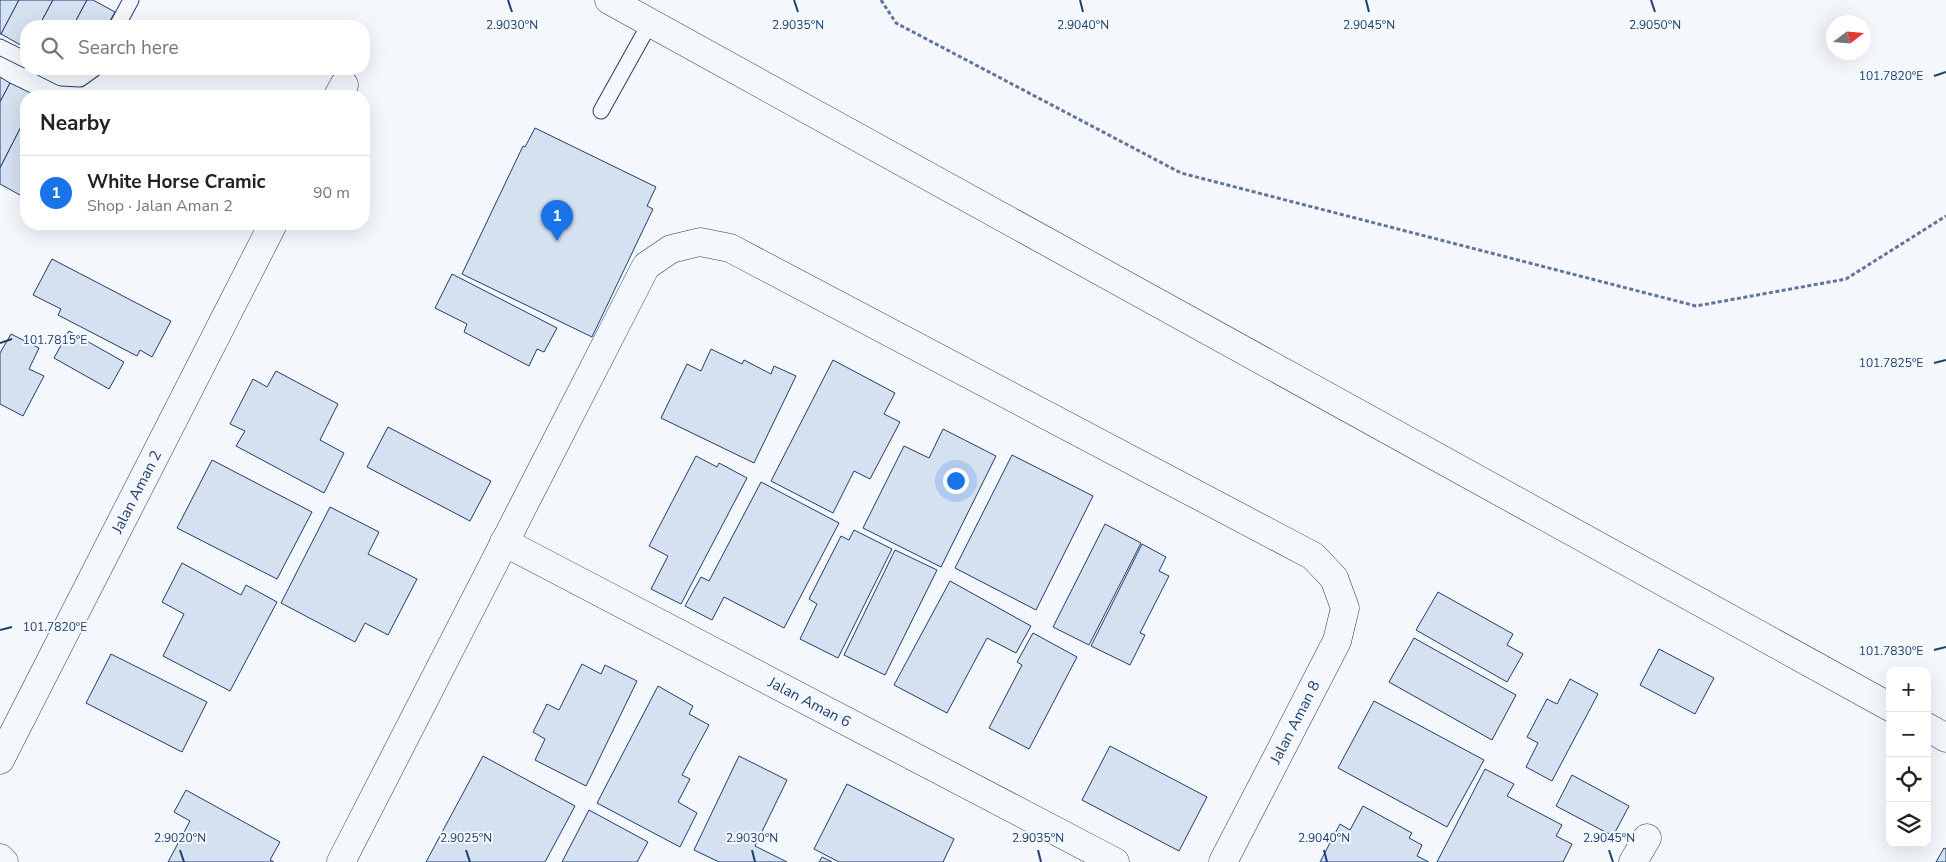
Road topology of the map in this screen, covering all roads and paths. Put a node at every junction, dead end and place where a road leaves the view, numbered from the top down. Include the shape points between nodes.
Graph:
1 (131, 0) edge
2 (609, 0) edge
3 (881, 0) edge
4 (120, 20) edge
5 (650, 23) junction
6 (0, 47) edge
7 (20, 57) edge
8 (55, 75) edge
9 (86, 75) edge
10 (601, 112) dead end
11 (1946, 216) edge
12 (270, 230) edge
13 (504, 542) junction
14 (1886, 705) edge
15 (1931, 730) edge
16 (1946, 738) edge
17 (0, 760) edge
18 (1647, 838) dead end
19 (0, 858) edge
20 (4, 862) edge
21 (340, 862) edge
22 (1115, 862) edge
23 (1223, 862) edge
24 (1633, 862) edge

1 - 4 lane
2 - 5 street
3 - 11 path via 896,23 1181,173 1696,306 1846,279
5 - 10 lane
5 - 14 street
6 - 7 lane
8 - 9 lane via 80,79
12 - 17 street, Jalan Aman 2
13 - 21 street
13 - 22 street, Jalan Aman 6
13 - 23 street, Jalan Aman 8 via 646,266 671,249 700,242 730,248 1313,556 1334,578 1344,608 1337,641
15 - 16 street
18 - 24 street
19 - 20 street

